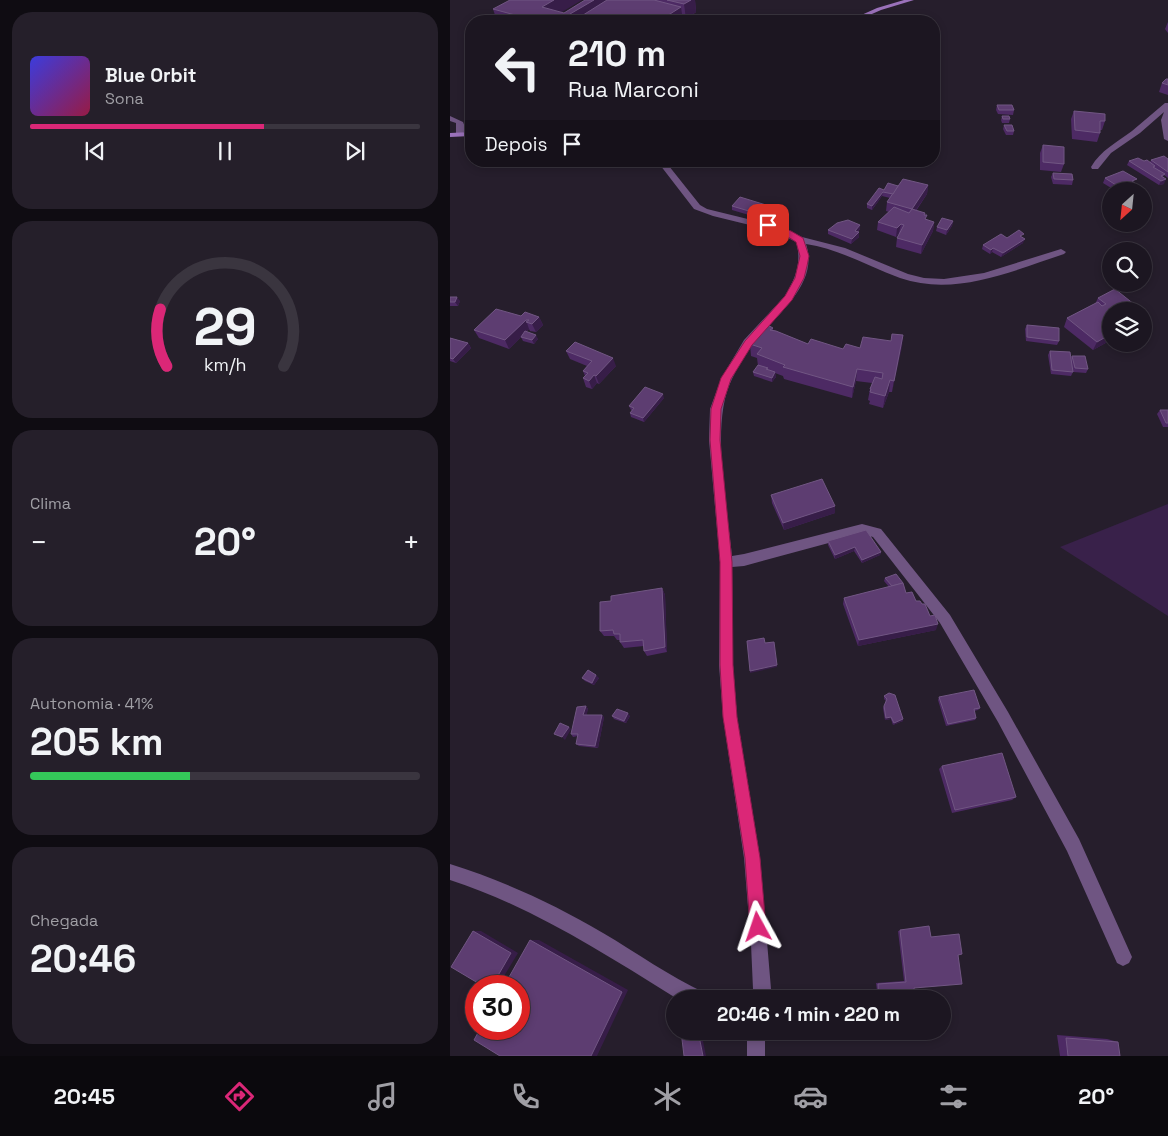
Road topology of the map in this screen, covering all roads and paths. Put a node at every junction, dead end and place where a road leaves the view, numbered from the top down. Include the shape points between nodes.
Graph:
1 (911, 0) edge
2 (865, 15) edge
3 (1168, 105) edge
4 (1168, 111) edge
5 (450, 118) edge
6 (450, 134) edge
7 (460, 134) junction
8 (465, 134) edge
9 (1168, 139) edge
10 (666, 167) edge
11 (1095, 167) dead end
12 (800, 240) junction
13 (1061, 252) dead end
14 (726, 562) junction
15 (450, 872) edge
16 (1123, 956) dead end
17 (679, 990) edge
18 (762, 990) edge
19 (756, 1040) edge
20 (756, 1056) edge

1 - 2 main road
3 - 11 street via 1110,148
4 - 9 street via 1165,120
5 - 7 street via 459,122
6 - 7 main road
7 - 8 main road
10 - 12 street via 697,207 704,211 768,225
12 - 13 street via 829,244 904,276 944,283 969,280
12 - 14 street via 805,256 800,278 726,378 716,409 715,440
14 - 16 street via 862,529 877,533 945,619 1003,717 1073,845
14 - 18 street via 726,665 730,717 752,858
15 - 17 street via 472,878 535,906
19 - 20 street

